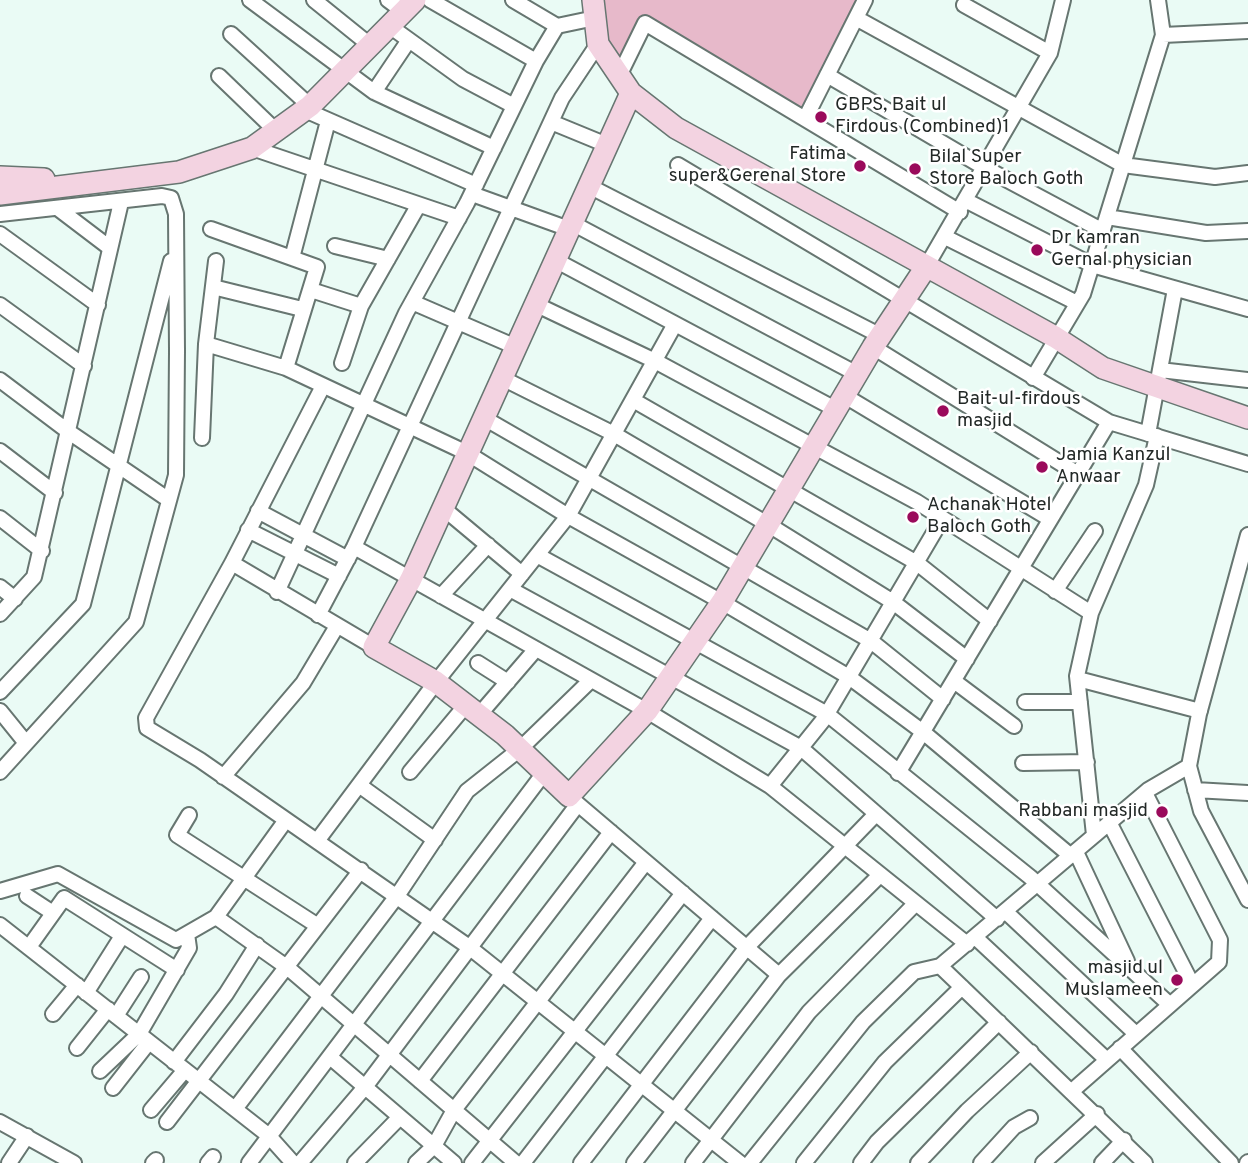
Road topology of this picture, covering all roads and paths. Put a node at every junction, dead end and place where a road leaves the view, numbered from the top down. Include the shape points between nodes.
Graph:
1 (250, 0) edge
2 (314, 0) edge
3 (430, 0) edge
4 (513, 0) edge
5 (865, 0) edge
6 (1063, 0) edge
7 (1158, 0) edge
8 (964, 5) dead end
9 (531, 6) edge
10 (594, 9) edge
11 (399, 10) edge
12 (856, 18) junction
13 (557, 26) junction
14 (1248, 31) edge
15 (231, 33) dead end
16 (1163, 35) junction
17 (409, 40) junction
18 (598, 44) junction
19 (371, 46) junction
20 (1050, 53) junction
21 (536, 61) junction
22 (344, 73) junction
23 (827, 75) junction
24 (219, 76) dead end
25 (625, 84) junction
26 (374, 92) junction
27 (514, 106) junction
28 (1020, 107) junction
29 (308, 108) junction
30 (805, 119) junction
31 (328, 121) junction
32 (551, 121) junction
33 (275, 130) junction
34 (607, 145) junction
35 (252, 148) junction
36 (494, 148) junction
37 (212, 161) junction
38 (678, 165) dead end
39 (1123, 165) junction
40 (985, 167) junction
41 (315, 171) junction
42 (1248, 173) edge
43 (0, 177) edge
44 (589, 186) junction
45 (474, 189) junction
46 (0, 194) edge
47 (121, 202) junction
48 (418, 206) junction
49 (963, 206) junction
50 (511, 208) junction
51 (60, 210) junction
52 (0, 214) edge
53 (459, 218) junction
54 (1105, 224) junction
55 (570, 226) junction
56 (211, 229) dead end
57 (1248, 232) edge
58 (0, 234) edge
59 (944, 237) junction
60 (176, 242) junction
61 (335, 246) dead end
62 (110, 248) junction
63 (292, 258) junction
64 (388, 259) junction
65 (555, 260) junction
66 (216, 261) dead end
67 (1092, 265) junction
68 (926, 267) junction
69 (213, 287) junction
70 (1175, 289) junction
71 (311, 290) junction
72 (904, 301) junction
73 (412, 302) junction
74 (1077, 303) junction
75 (535, 304) junction
76 (0, 305) edge
77 (97, 305) junction
78 (361, 306) junction
79 (302, 309) junction
80 (1248, 309) edge
81 (458, 322) junction
82 (675, 324) junction
83 (1055, 337) junction
84 (877, 342) junction
85 (206, 344) junction
86 (516, 347) junction
87 (655, 360) junction
88 (342, 363) dead end
89 (84, 366) junction
90 (286, 368) junction
91 (858, 374) junction
92 (1034, 377) junction
93 (502, 378) junction
94 (1158, 379) junction
95 (0, 380) edge
96 (1248, 380) edge
97 (323, 386) junction
98 (633, 400) junction
99 (841, 403) junction
100 (364, 405) junction
101 (484, 418) junction
102 (1248, 418) edge
103 (1109, 422) junction
104 (410, 426) junction
105 (69, 432) junction
106 (614, 434) junction
107 (1152, 435) junction
108 (202, 438) dead end
109 (814, 449) junction
110 (0, 451) edge
111 (467, 453) junction
112 (1248, 464) edge
113 (118, 467) junction
114 (1078, 474) junction
115 (590, 477) junction
116 (790, 490) junction
117 (55, 493) junction
118 (169, 500) junction
119 (443, 508) junction
120 (258, 511) junction
121 (568, 516) junction
122 (0, 518) edge
123 (943, 519) junction
124 (1050, 519) junction
125 (769, 525) junction
126 (248, 530) junction
127 (1095, 531) dead end
128 (1248, 535) edge
129 (303, 536) junction
130 (488, 545) junction
131 (42, 551) junction
132 (351, 553) junction
133 (295, 554) junction
134 (537, 555) junction
135 (232, 563) junction
136 (917, 563) junction
137 (743, 567) junction
138 (1021, 570) junction
139 (522, 574) junction
140 (339, 576) junction
141 (411, 579) junction
142 (0, 587) edge
143 (510, 589) junction
144 (1055, 591) junction
145 (277, 592) junction
146 (441, 596) junction
147 (15, 598) junction
148 (722, 602) junction
149 (893, 602) junction
150 (1091, 613) junction
151 (0, 614) edge
152 (318, 615) junction
153 (485, 620) junction
154 (990, 621) junction
155 (337, 626) junction
156 (696, 640) junction
157 (871, 641) junction
158 (374, 647) junction
159 (536, 649) junction
160 (967, 659) junction
161 (478, 663) dead end
162 (670, 677) junction
163 (849, 677) junction
164 (1078, 679) junction
165 (591, 680) junction
166 (954, 681) junction
167 (436, 682) junction
168 (508, 682) junction
169 (0, 692) edge
170 (943, 699) junction
171 (1025, 702) dead end
172 (1080, 702) junction
173 (472, 710) junction
174 (0, 711) edge
175 (647, 711) junction
176 (1200, 711) junction
177 (828, 715) junction
178 (1014, 726) dead end
179 (923, 732) junction
180 (26, 743) junction
181 (801, 748) junction
182 (520, 749) junction
183 (1087, 762) junction
184 (1023, 763) dead end
185 (1189, 766) junction
186 (0, 772) edge
187 (410, 772) dead end
188 (544, 772) junction
189 (898, 773) junction
190 (223, 777) junction
191 (359, 785) junction
192 (770, 786) junction
193 (1195, 790) junction
194 (1145, 793) junction
195 (1248, 793) edge
196 (573, 800) junction
197 (876, 814) junction
198 (189, 815) dead end
199 (286, 820) junction
200 (1109, 822) junction
201 (611, 832) junction
202 (1094, 835) junction
203 (435, 840) junction
204 (317, 841) junction
205 (845, 848) junction
206 (1074, 854) junction
207 (646, 862) junction
208 (362, 870) junction
209 (879, 876) junction
210 (243, 880) junction
211 (1039, 885) junction
212 (0, 891) edge
213 (683, 893) junction
214 (27, 895) dead end
215 (397, 896) junction
216 (1248, 900) edge
217 (915, 904) junction
218 (53, 914) junction
219 (1002, 916) junction
220 (216, 917) junction
221 (712, 918) junction
222 (434, 922) junction
223 (0, 925) edge
224 (318, 926) junction
225 (187, 934) junction
226 (122, 936) junction
227 (971, 941) junction
228 (257, 946) junction
229 (29, 947) junction
230 (469, 947) junction
231 (747, 947) junction
232 (940, 966) junction
233 (288, 968) junction
234 (1131, 969) junction
235 (177, 970) junction
236 (503, 974) junction
237 (779, 975) junction
238 (141, 977) dead end
239 (1192, 984) junction
240 (962, 987) junction
241 (81, 989) junction
242 (321, 996) junction
243 (538, 1001) junction
244 (1169, 1004) junction
245 (112, 1013) junction
246 (53, 1014) dead end
247 (999, 1021) junction
248 (355, 1025) junction
249 (575, 1030) junction
250 (1136, 1034) junction
251 (144, 1038) junction
252 (77, 1048) dead end
253 (1120, 1048) junction
254 (1031, 1052) junction
255 (390, 1055) junction
256 (606, 1055) junction
257 (330, 1057) junction
258 (1107, 1060) junction
259 (179, 1066) junction
260 (100, 1071) dead end
261 (200, 1081) junction
262 (421, 1081) junction
263 (643, 1083) junction
264 (365, 1087) junction
265 (113, 1088) dead end
266 (1072, 1091) junction
267 (235, 1109) junction
268 (454, 1110) junction
269 (675, 1110) junction
270 (151, 1111) dead end
271 (1097, 1114) junction
272 (400, 1117) junction
273 (1030, 1118) dead end
274 (0, 1122) edge
275 (167, 1122) dead end
276 (268, 1135) junction
277 (27, 1136) junction
278 (711, 1139) junction
279 (1124, 1140) junction
280 (490, 1141) junction
281 (434, 1146) junction
282 (57, 1159) edge
283 (9, 1163) edge
284 (74, 1163) edge
285 (248, 1163) edge
286 (293, 1163) edge
287 (300, 1163) edge
288 (355, 1163) edge
289 (416, 1163) edge
290 (454, 1163) edge
291 (472, 1163) edge
292 (516, 1163) edge
293 (523, 1163) edge
294 (581, 1163) edge
295 (634, 1163) edge
296 (693, 1163) edge
297 (740, 1163) edge
298 (750, 1163) edge
299 (804, 1163) edge
300 (861, 1163) edge
301 (918, 1163) edge
302 (981, 1163) edge
303 (1043, 1163) edge
304 (1102, 1163) edge
305 (1145, 1163) edge
306 (1231, 1163) edge

1 - 22 street
2 - 19 street
3 - 21 street
4 - 9 street
5 - 12 street
6 - 20 street
7 - 16 street
8 - 20 street
9 - 13 street
10 - 13 street
10 - 18 street
11 - 17 street
11 - 19 street
12 - 23 street
12 - 28 street
13 - 21 street
14 - 16 street
15 - 29 street
16 - 39 street
17 - 26 street
17 - 27 street via 463,79
18 - 25 street
18 - 32 street
19 - 22 street
20 - 28 street
21 - 27 street
22 - 26 street
22 - 29 street
23 - 30 street
23 - 40 street
24 - 33 street
25 - 30 street via 645,23
25 - 34 street
25 - 68 street via 687,134
26 - 36 street
27 - 36 street
28 - 39 street
28 - 40 street
29 - 31 street
29 - 33 street
30 - 49 street
31 - 41 street
31 - 45 street
32 - 34 street
32 - 50 street
33 - 35 street
34 - 44 street
35 - 37 street
35 - 41 street
36 - 45 street
37 - 43 street via 180,159 48,179
37 - 46 street via 178,173
38 - 72 street
39 - 42 street via 1215,177
39 - 54 street
40 - 49 street
40 - 54 street
41 - 48 street
41 - 63 street
44 - 55 street
44 - 84 street
45 - 50 street
45 - 53 street
47 - 51 street
47 - 60 street via 171,198
47 - 62 street
48 - 53 street
48 - 64 street
49 - 59 street
49 - 67 street
50 - 55 street
50 - 81 street
51 - 52 street
51 - 62 street
53 - 73 street
54 - 57 street
54 - 67 street
55 - 65 street
55 - 91 street
56 - 63 street
58 - 77 street
59 - 68 street
59 - 74 street
60 - 113 street
60 - 118 street via 176,475
61 - 64 street
62 - 77 street
63 - 71 street via 317,267
64 - 78 street
65 - 75 street
65 - 82 street
66 - 69 street
67 - 70 street
67 - 74 street
68 - 72 street
68 - 83 street
69 - 79 street
69 - 85 street
70 - 80 street
70 - 94 street
71 - 78 street
71 - 79 street
72 - 84 street
72 - 92 street
73 - 81 street
73 - 100 street
74 - 83 street
75 - 86 street
75 - 87 street
76 - 89 street
77 - 89 street
78 - 88 street
79 - 90 street
81 - 86 street
81 - 104 street
82 - 87 street
82 - 99 street
83 - 92 street
83 - 94 street via 1103,368
84 - 91 street
84 - 114 street
85 - 90 street
85 - 108 street
86 - 93 street
87 - 98 street
87 - 109 street
89 - 105 street
90 - 97 street
91 - 99 street
92 - 103 street
93 - 101 street
93 - 106 street
94 - 96 street
94 - 102 street
94 - 107 street
95 - 105 street
97 - 100 street
97 - 120 street
98 - 106 street
98 - 116 street
99 - 109 street
99 - 124 street
100 - 104 street
100 - 129 street
101 - 111 street
101 - 115 street
103 - 107 street
103 - 114 street
104 - 111 street
104 - 132 street
105 - 113 street
105 - 117 street
106 - 115 street
106 - 125 street
107 - 112 street
107 - 150 street via 1146,485
109 - 116 street
109 - 123 street
110 - 117 street
111 - 119 street
111 - 121 street
113 - 118 street
113 - 169 street via 83,604
114 - 124 street
115 - 121 street
115 - 137 street
116 - 125 street
116 - 136 street
117 - 131 street
118 - 180 street via 136,622
119 - 130 street
119 - 141 street
120 - 126 street
120 - 129 street
121 - 134 street
121 - 148 street
122 - 131 street
123 - 136 street
123 - 138 street
124 - 138 street
125 - 137 street
125 - 149 street
126 - 133 street
126 - 135 street
127 - 144 street
128 - 176 street
129 - 132 street
129 - 133 street
130 - 139 street
130 - 146 street
131 - 147 street via 34,577
132 - 140 street
132 - 141 street
133 - 140 street
133 - 145 street
134 - 139 street
134 - 156 street
135 - 145 street
135 - 190 street via 145,724
136 - 149 street
136 - 154 street
137 - 148 street
137 - 157 street
138 - 144 street
138 - 154 street
139 - 143 street
140 - 152 street
141 - 146 street
141 - 158 street
142 - 147 street
143 - 153 street
143 - 162 street
144 - 150 street
145 - 152 street
146 - 153 street
147 - 151 street
148 - 156 street
148 - 163 street
149 - 157 street
149 - 160 street
150 - 164 street
152 - 155 street
153 - 159 street
153 - 167 street
154 - 160 street
155 - 158 street
155 - 190 street via 303,683
156 - 162 street
156 - 177 street
157 - 163 street
157 - 170 street
158 - 167 street
159 - 165 street
159 - 168 street
160 - 166 street
161 - 168 street
162 - 175 street
162 - 181 street
163 - 177 street
163 - 179 street
164 - 172 street
164 - 176 street
165 - 175 street
165 - 182 street
166 - 170 street
166 - 178 street
167 - 173 street
167 - 191 street
168 - 173 street
170 - 179 street
171 - 172 street
172 - 183 street
173 - 182 street
173 - 187 street
174 - 180 street
175 - 192 street
175 - 196 street
176 - 185 street
177 - 181 street
177 - 189 street
179 - 189 street
179 - 206 street
180 - 186 street
181 - 192 street
181 - 197 street
182 - 188 street
182 - 203 street via 467,791
183 - 184 street
183 - 202 street
185 - 193 street
185 - 194 street
188 - 196 street
188 - 222 street
189 - 211 street
190 - 199 street
191 - 203 street
191 - 204 street
192 - 205 street
193 - 195 street
193 - 216 street via 1200,811
194 - 200 street
194 - 239 street via 1220,940 1219,962
196 - 201 street
196 - 230 street
197 - 205 street
197 - 219 street
198 - 210 street via 177,835
199 - 204 street
199 - 210 street
200 - 202 street
200 - 239 street
201 - 207 street
201 - 236 street
202 - 206 street
203 - 215 street
204 - 208 street
205 - 209 street
205 - 231 street
206 - 211 street
206 - 234 street
207 - 213 street
207 - 243 street
208 - 215 street
208 - 224 street
209 - 217 street
209 - 237 street
210 - 220 street
210 - 224 street
211 - 219 street
211 - 234 street
212 - 225 street via 58,874 176,940
213 - 221 street
213 - 249 street
214 - 218 street
215 - 222 street
215 - 242 street
217 - 227 street
217 - 278 street via 809,1012
218 - 226 street via 64,898
218 - 229 street
219 - 227 street
219 - 250 street
220 - 225 street
220 - 228 street
221 - 231 street
221 - 256 street
222 - 230 street
222 - 248 street
223 - 229 street
224 - 233 street
225 - 235 street via 189,948
226 - 235 street
226 - 241 street
227 - 232 street
227 - 258 street
228 - 233 street
228 - 259 street
229 - 241 street
230 - 236 street
230 - 255 street
231 - 237 street
231 - 263 street
232 - 240 street
232 - 298 street via 914,972 863,1022
233 - 242 street
233 - 261 street
234 - 244 street
235 - 251 street
236 - 243 street
236 - 262 street
237 - 269 street
238 - 245 street
239 - 244 street
240 - 247 street
240 - 299 street via 885,1062
241 - 245 street
241 - 246 street
242 - 248 street
242 - 267 street
243 - 249 street
243 - 268 street
244 - 250 street
245 - 251 street
245 - 252 street
247 - 254 street
247 - 300 street via 885,1133
248 - 255 street
248 - 257 street
249 - 256 street
249 - 280 street
250 - 253 street
251 - 259 street
251 - 260 street
251 - 265 street
253 - 258 street
253 - 306 street
254 - 266 street
254 - 301 street
255 - 262 street
255 - 264 street
256 - 263 street
256 - 293 street
257 - 264 street
257 - 276 street
258 - 266 street
259 - 261 street
259 - 270 street
261 - 267 street
261 - 275 street
262 - 268 street
263 - 269 street
263 - 294 street
264 - 272 street
264 - 287 street
266 - 271 street
267 - 276 street
268 - 280 street
268 - 281 street
269 - 278 street
269 - 295 street
271 - 279 street
271 - 303 street
272 - 281 street
272 - 288 street
273 - 302 street via 1014,1127
274 - 277 street
276 - 285 street
276 - 286 street
277 - 282 street
277 - 283 street
278 - 296 street
278 - 297 street
279 - 304 street
279 - 305 street
280 - 291 street
280 - 292 street
281 - 289 street
281 - 290 street
282 - 284 street

